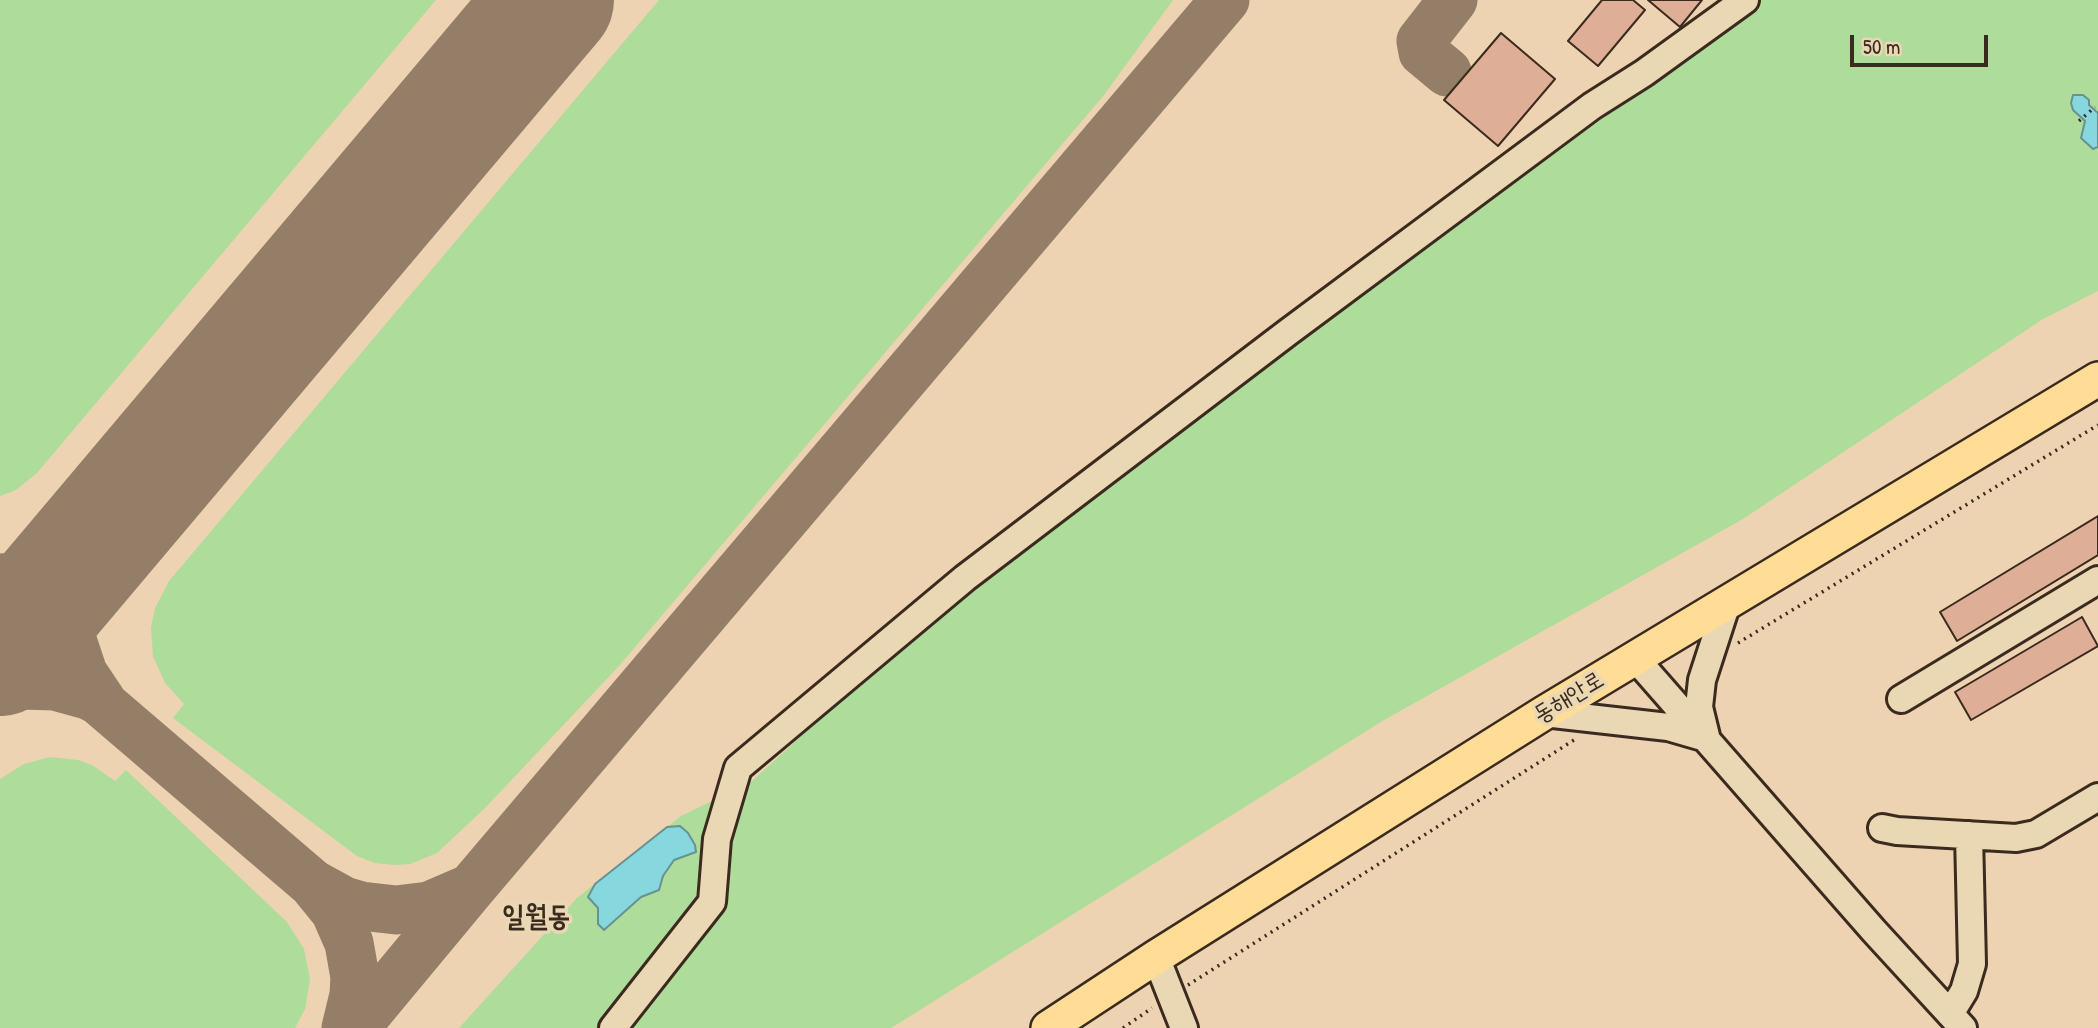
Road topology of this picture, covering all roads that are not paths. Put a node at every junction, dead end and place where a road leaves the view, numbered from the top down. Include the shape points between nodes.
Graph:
1 (1745, 0) edge
2 (2095, 387) edge
3 (2098, 580) edge
4 (1727, 603) junction
5 (1635, 658) junction
6 (1901, 699) dead end
7 (1544, 713) junction
8 (1706, 738) junction
9 (2098, 797) edge
10 (1882, 828) dead end
11 (1969, 835) junction
12 (1156, 957) junction
13 (1957, 1021) edge
14 (612, 1028) edge
15 (1048, 1028) edge
16 (1184, 1028) edge

1 - 14 street via 1592,106 965,578 738,768 717,839 712,902
2 - 4 main road, 동해안로
3 - 6 street
4 - 5 main road, 동해안로
4 - 8 street via 1702,680 1699,707
5 - 7 main road, 동해안로
5 - 8 street
7 - 8 street via 1668,727
7 - 12 main road, 동해안로
8 - 13 street
9 - 11 street via 2036,834 2016,838
10 - 11 street
11 - 13 street via 1972,964
12 - 15 main road, 동해안로
12 - 16 street

